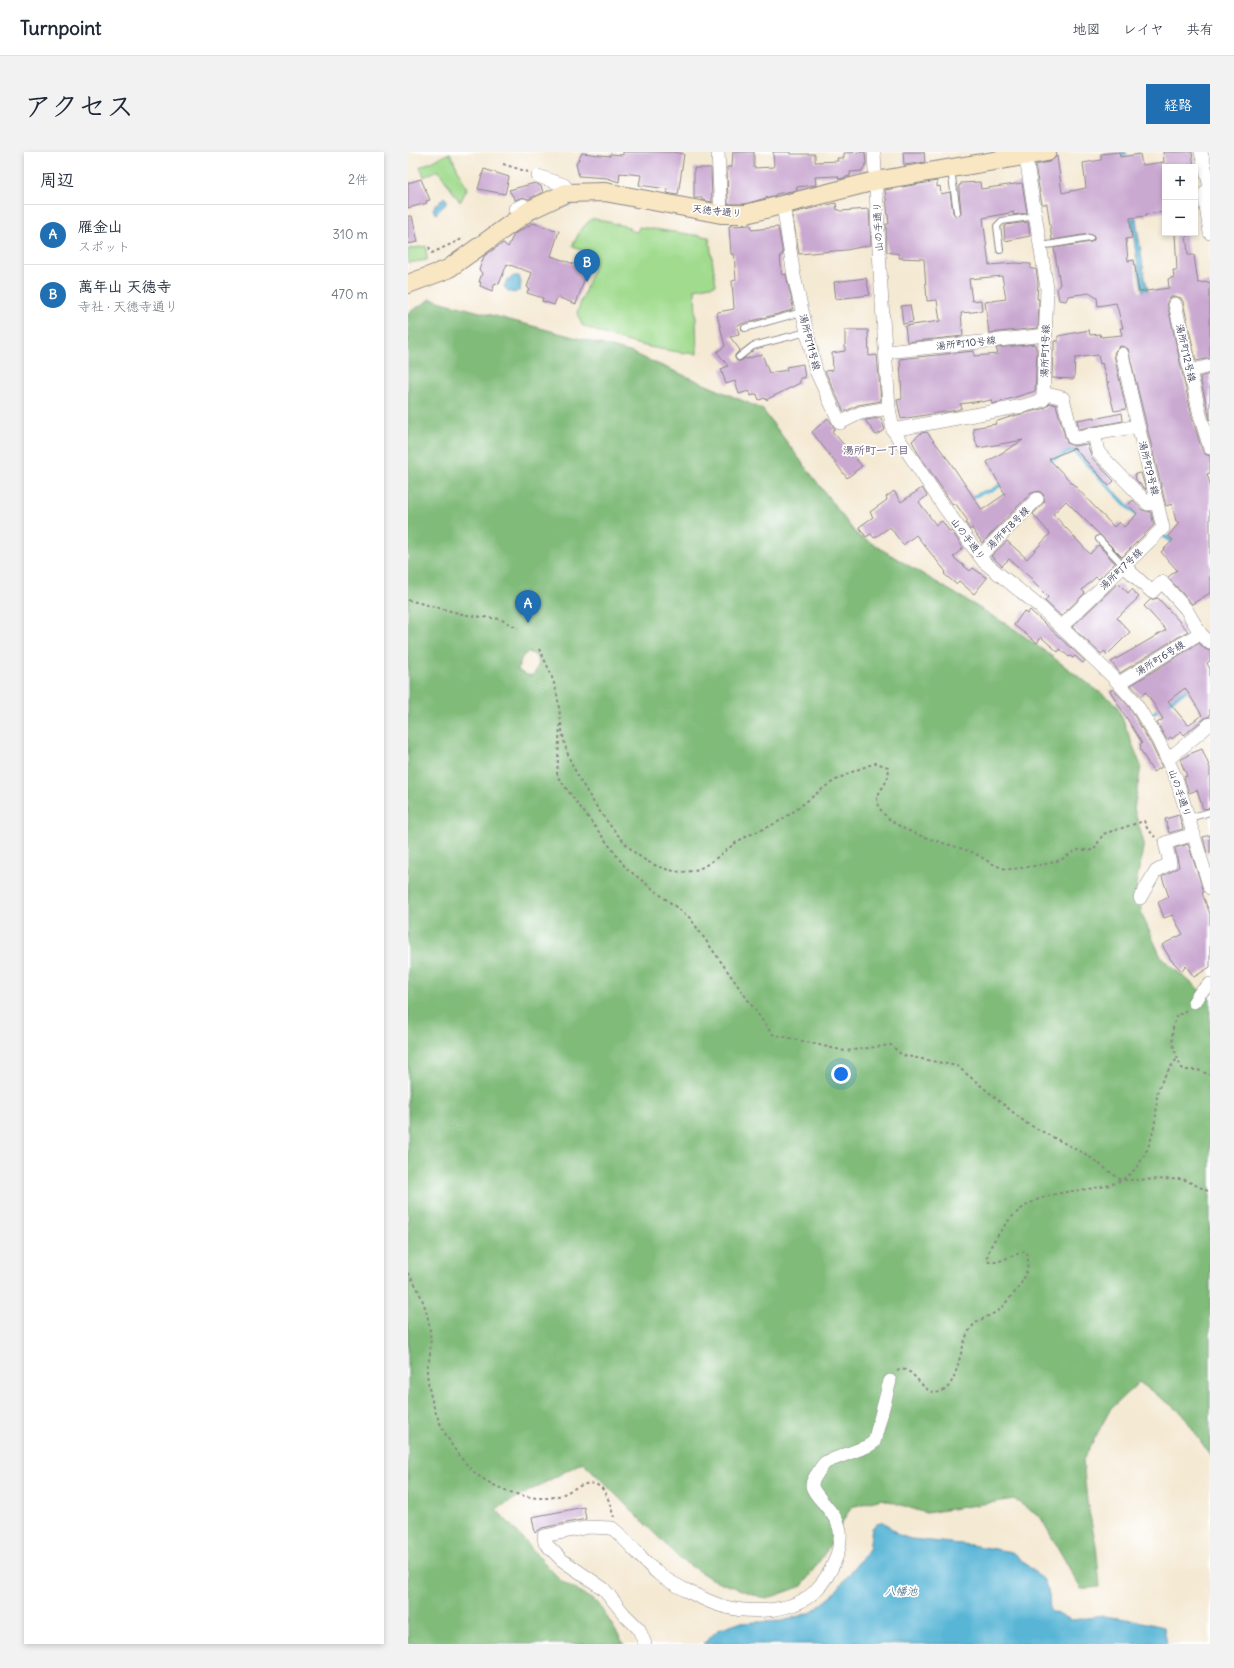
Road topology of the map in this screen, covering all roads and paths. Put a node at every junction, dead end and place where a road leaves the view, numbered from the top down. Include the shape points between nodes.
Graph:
1 (718, 152) edge
2 (874, 152) edge
3 (1047, 152) edge
4 (1201, 152) edge
5 (1026, 154) edge
6 (503, 164) dead end
7 (951, 168) junction
8 (538, 176) joint
9 (875, 181) junction
10 (1210, 187) edge
11 (571, 193) junction
12 (783, 205) junction
13 (957, 212) dead end
14 (721, 214) junction
15 (1037, 216) junction
16 (1210, 233) edge
17 (1090, 238) dead end
18 (1041, 246) junction
19 (1000, 250) dead end
20 (408, 284) edge
21 (1175, 304) dead end
22 (802, 312) junction
23 (745, 328) dead end
24 (807, 332) junction
25 (1046, 335) junction
26 (886, 352) junction
27 (1122, 354) dead end
28 (739, 357) dead end
29 (1210, 366) edge
30 (1190, 371) junction
31 (1044, 393) junction
32 (889, 408) junction
33 (1205, 414) edge
34 (1138, 426) junction
35 (893, 430) junction
36 (1094, 434) junction
37 (1210, 448) edge
38 (1037, 499) dead end
39 (1157, 504) junction
40 (1099, 539) dead end
41 (980, 556) junction
42 (1124, 566) junction
43 (408, 600) edge
44 (1061, 627) junction
45 (518, 628) dead end
46 (1200, 633) junction
47 (1210, 643) edge
48 (539, 649) dead end
49 (1119, 683) junction
50 (560, 720) junction
51 (1210, 724) edge
52 (1167, 758) junction
53 (1210, 812) edge
54 (1189, 818) junction
55 (1194, 834) junction
56 (1166, 843) junction
57 (1210, 888) edge
58 (1140, 898) dead end
59 (1210, 984) edge
60 (1194, 1002) joint
61 (1177, 1059) junction
62 (1210, 1075) edge
63 (1121, 1180) junction
64 (1210, 1192) edge
65 (408, 1273) edge
66 (890, 1381) joint
67 (618, 1532) junction
68 (645, 1644) edge

1 - 14 street
2 - 9 street, 山の手通り
3 - 5 street, 天徳寺通り
4 - 10 street
5 - 7 street, 天徳寺通り
5 - 15 street, 湯所町1号線
6 - 8 path
7 - 9 street, 天徳寺通り
7 - 13 lane
8 - 11 street via 564,185
9 - 12 street, 天徳寺通り
9 - 26 street, 山の手通り
10 - 16 street via 1204,194
11 - 14 street, 天徳寺通り via 604,192
11 - 20 street, 天徳寺通り via 521,210 448,269
12 - 14 street, 天徳寺通り via 746,214
12 - 22 street, 湯所町11号線
15 - 18 street, 湯所町1号線
15 - 19 lane via 1002,221 997,226
17 - 18 lane
18 - 25 street, 湯所町1号線 via 1047,288
21 - 30 street, 湯所町12号線
22 - 23 lane
22 - 24 street, 湯所町11号線
24 - 28 lane via 753,346
24 - 32 street, 湯所町11号線 via 816,371 840,423 860,413
25 - 26 street, 湯所町10号線
25 - 31 street, 湯所町1号線
26 - 32 street, 山の手通り
27 - 34 street, 湯所町9号線
29 - 30 street
30 - 33 street, 湯所町12号線
31 - 35 street via 1043,400 1023,406
31 - 36 street via 1063,398 1073,438
32 - 35 street, 山の手通り
33 - 37 street, 湯所町12号線
34 - 36 street
34 - 39 street, 湯所町9号線
35 - 41 street, 山の手通り
36 - 39 street, 湯所町9号線 via 1098,452 1148,504
38 - 41 street, 湯所町8号線
39 - 42 street, 湯所町7号線 via 1163,528
40 - 42 lane
41 - 44 street, 山の手通り
42 - 44 street, 湯所町7号線
42 - 46 street via 1152,592 1162,582 1186,609
43 - 45 path via 466,616 500,619
44 - 49 street, 山の手通り
46 - 47 street
46 - 49 street, 湯所町6号線
48 - 50 path via 554,682
49 - 52 street, 山の手通り via 1135,702
50 - 56 path via 570,761 603,815 634,852 650,863 664,868 691,871 702,867 740,841 783,819 840,778 876,763 888,767 887,782 877,797 879,807 887,817 932,840 971,851 1000,867 1016,868 1059,860 1079,850 1094,850 1104,834 1144,821 1160,845
50 - 63 path via 557,776 626,868 690,918 772,1034 845,1051 891,1045 902,1055 957,1066 1026,1123 1087,1155
51 - 52 street
52 - 54 street, 山の手通り
53 - 54 lane
54 - 55 street, 山の手通り
55 - 56 street
55 - 57 street, 山の手通り
56 - 58 street via 1170,863 1155,872
59 - 60 street
60 - 61 path via 1182,1014 1177,1014 1172,1028
61 - 62 path via 1184,1070 1198,1070
61 - 63 path via 1158,1090 1155,1124 1148,1146 1138,1165
63 - 64 path via 1183,1179
63 - 66 path via 1103,1187 1035,1200 1016,1212 988,1249 987,1258 989,1262 997,1262 1025,1251 1028,1258 1023,1281 1000,1309 971,1328 964,1340 956,1371 946,1389 941,1392 927,1390 904,1369 894,1372
65 - 67 path via 420,1294 427,1316 430,1337 428,1383 436,1413 458,1455 481,1478 507,1491 527,1496 557,1497 581,1485 592,1483 600,1486 606,1494
66 - 67 street via 874,1442 826,1462 813,1482 813,1488 835,1517 840,1532 831,1570 815,1592 803,1602 770,1610 722,1606 660,1575
67 - 68 street via 612,1528 589,1527 544,1536 545,1543 562,1560 604,1589 639,1629

